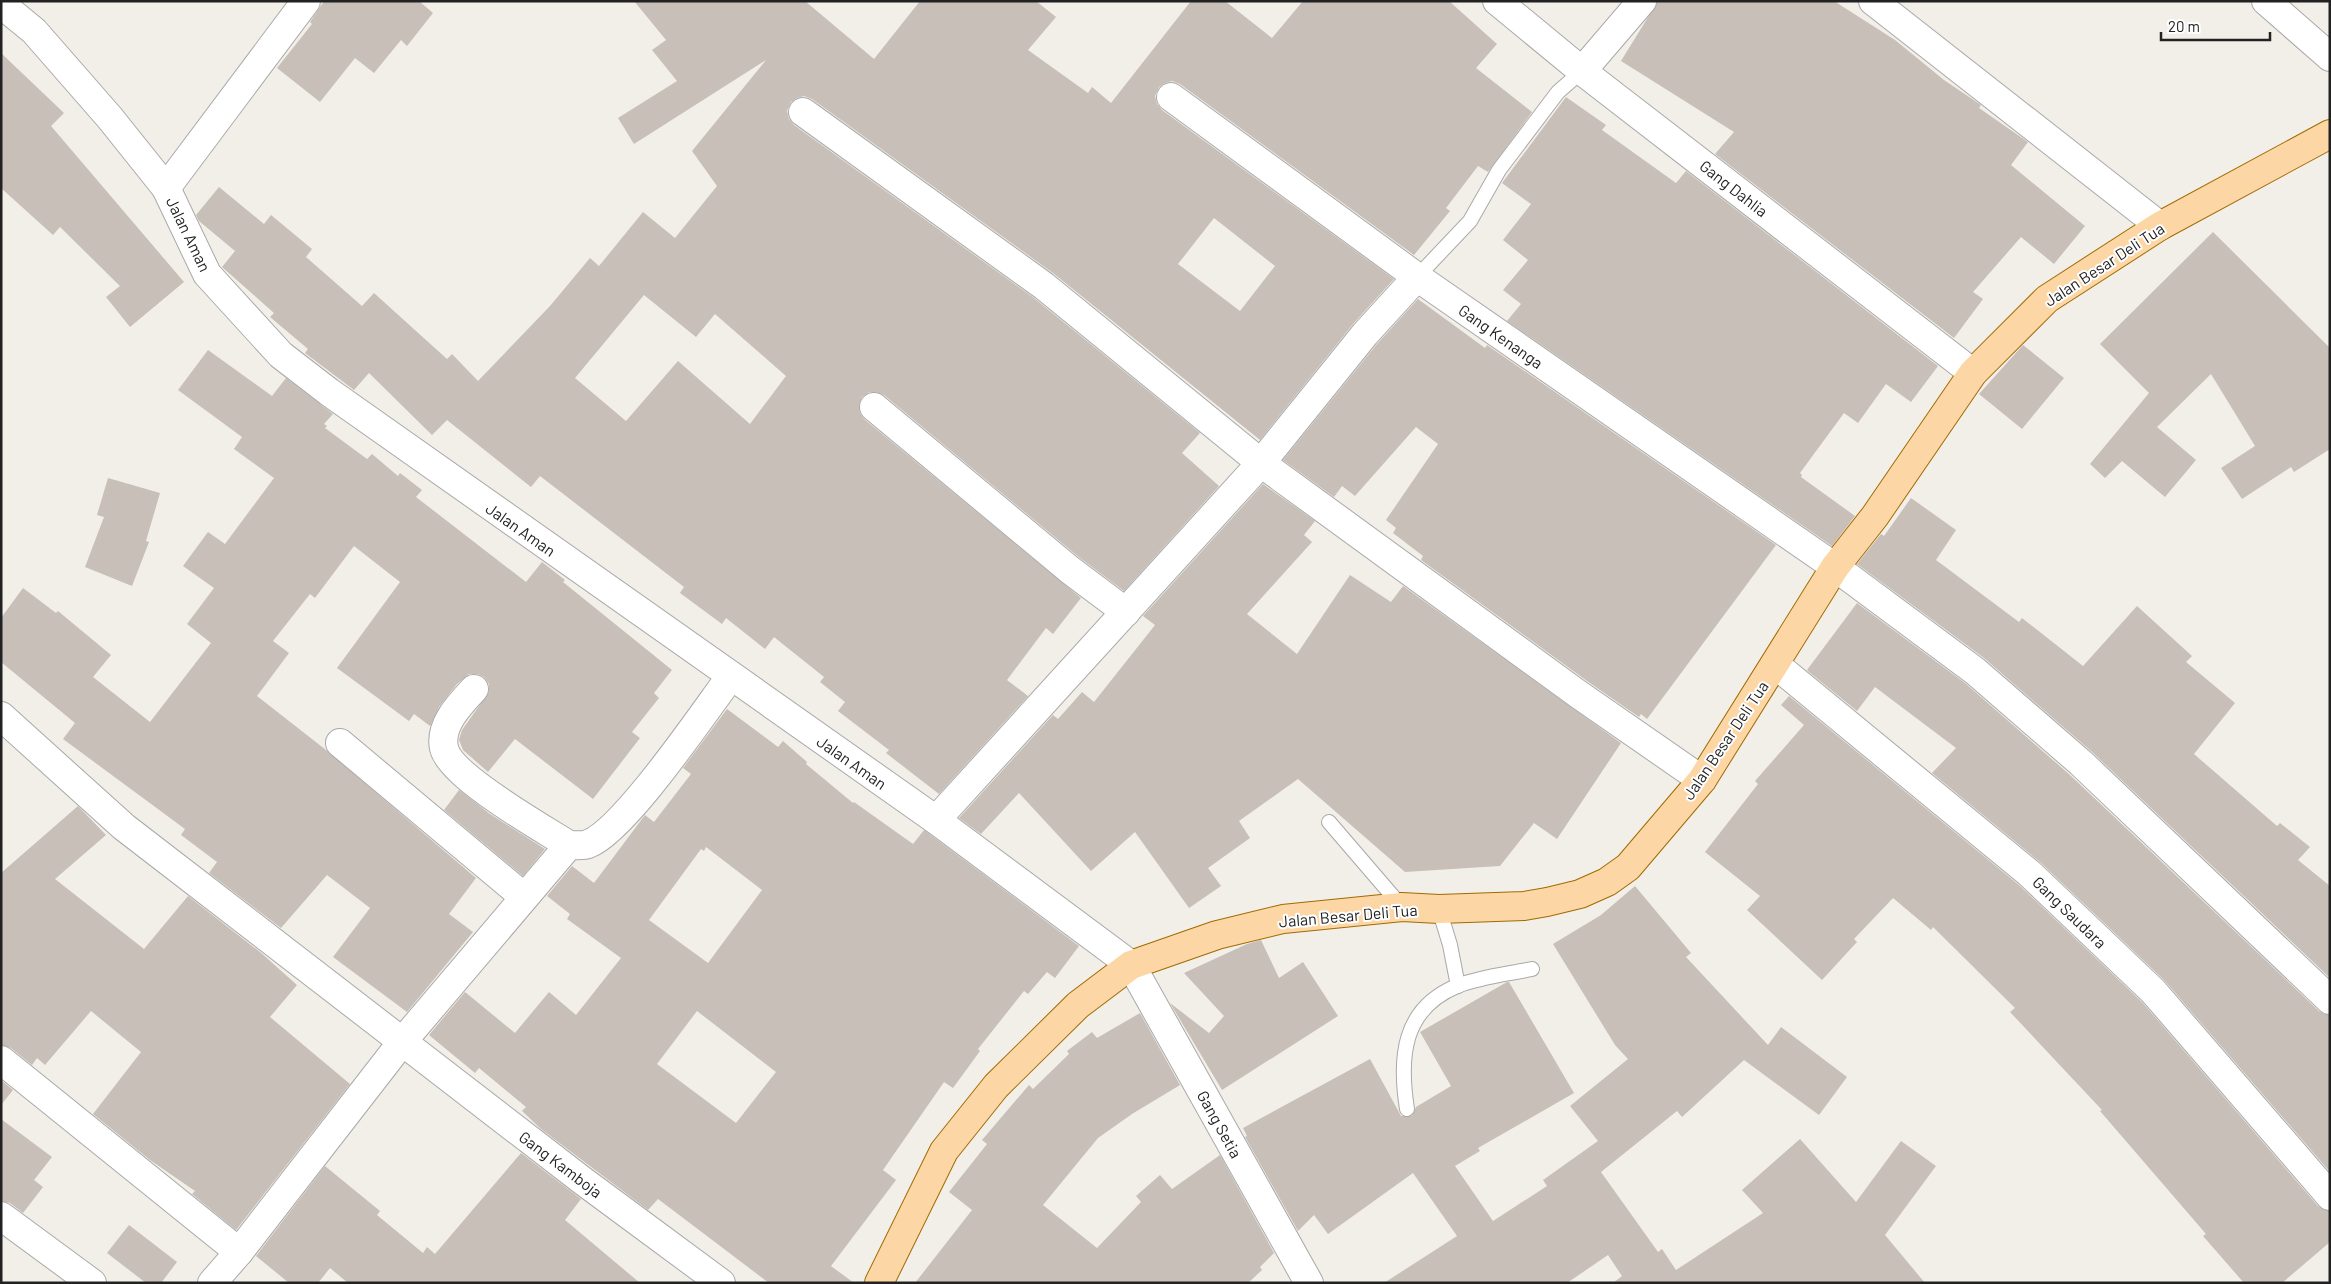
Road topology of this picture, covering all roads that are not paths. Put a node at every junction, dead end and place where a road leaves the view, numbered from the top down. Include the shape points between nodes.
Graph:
1 (306, 1) edge
2 (1497, 1) edge
3 (1642, 1) edge
4 (1873, 1) edge
5 (2266, 1) edge
6 (1, 4) edge
7 (2330, 57) edge
8 (1582, 71) junction
9 (1171, 97) dead end
10 (803, 112) dead end
11 (2328, 139) edge
12 (166, 188) junction
13 (2160, 226) junction
14 (1417, 278) junction
15 (1973, 372) junction
16 (874, 406) dead end
17 (1261, 463) junction
18 (1835, 567) junction
19 (1126, 612) junction
20 (1776, 665) junction
21 (731, 676) junction
22 (474, 689) dead end
23 (1, 716) edge
24 (340, 743) dead end
25 (1702, 780) junction
26 (936, 820) junction
27 (1329, 822) dead end
28 (569, 845) junction
29 (524, 897) junction
30 (1402, 907) junction
31 (1439, 909) junction
32 (1131, 965) junction
33 (1532, 969) dead end
34 (1458, 986) junction
35 (2330, 1000) edge
36 (402, 1042) junction
37 (1, 1060) edge
38 (1407, 1109) dead end
39 (2330, 1196) edge
40 (1, 1216) edge
41 (239, 1252) junction
42 (92, 1283) edge
43 (212, 1283) edge
44 (721, 1283) edge
45 (879, 1283) edge
46 (1308, 1283) edge

1 - 12 street
2 - 8 street, Gang Dahlia
3 - 8 street
4 - 13 street
5 - 7 street
6 - 12 street, Jalan Aman via 34,30
8 - 14 lane via 1558,92 1499,170 1470,221
8 - 15 street, Gang Dahlia
9 - 14 street, Gang Kenanga
10 - 17 street via 1044,286
11 - 13 main road, Jalan Besar Deli Tua
12 - 21 street, Jalan Aman via 207,274 281,355
13 - 15 main road, Jalan Besar Deli Tua via 2047,299
14 - 17 street via 1364,334
14 - 18 street, Gang Kenanga
15 - 18 main road, Jalan Besar Deli Tua via 1875,516
16 - 19 street via 1070,570
17 - 19 street
17 - 25 street via 1578,694
18 - 20 main road, Jalan Besar Deli Tua
18 - 35 street, Gang Kenanga via 1975,671 2074,757
19 - 26 street
20 - 25 main road, Jalan Besar Deli Tua
20 - 39 street, Gang Saudara via 2029,873 2146,984
21 - 26 street, Jalan Aman
21 - 28 street via 612,827 587,845
22 - 28 street via 457,708 444,731 444,748 454,766 480,787
23 - 36 street, Gang Kamboja via 124,827
24 - 29 street
25 - 31 main road, Jalan Besar Deli Tua via 1628,867 1607,882 1580,894 1532,905
26 - 32 street, Jalan Aman
27 - 30 lane
28 - 29 street
29 - 36 street
30 - 31 main road, Jalan Besar Deli Tua
30 - 32 main road, Jalan Besar Deli Tua via 1283,919 1217,935
31 - 34 lane
32 - 45 main road, Jalan Besar Deli Tua via 1078,1005 1003,1079 944,1151
32 - 46 street, Gang Setia
33 - 34 lane
34 - 38 lane via 1435,998 1412,1028 1403,1054
36 - 41 street
36 - 44 street, Gang Kamboja
37 - 41 street
40 - 42 street
41 - 43 street

